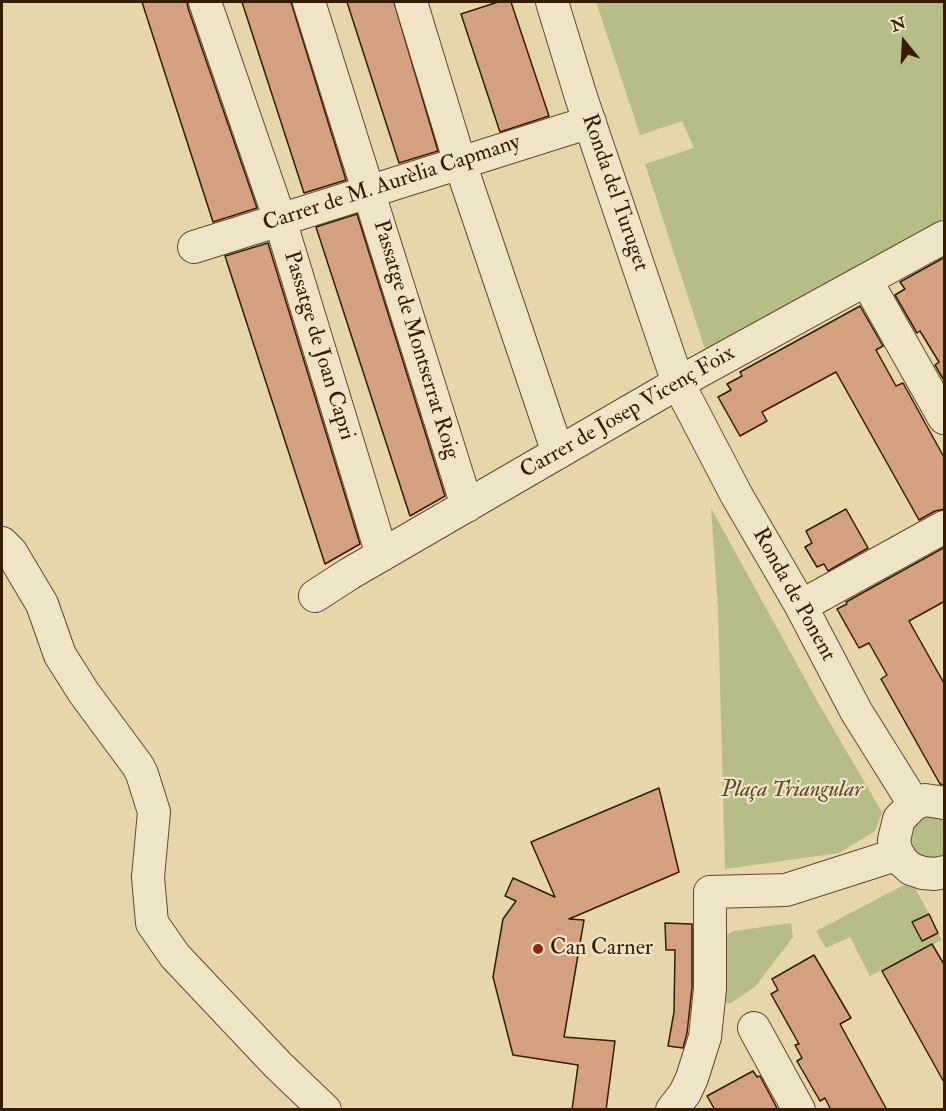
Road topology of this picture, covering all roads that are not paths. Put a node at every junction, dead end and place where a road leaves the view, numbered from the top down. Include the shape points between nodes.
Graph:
1 (205, 2) edge
2 (309, 2) edge
3 (411, 2) edge
4 (552, 2) edge
5 (590, 122) junction
6 (460, 163) junction
7 (368, 192) junction
8 (280, 220) junction
9 (945, 237) edge
10 (194, 247) dead end
11 (867, 280) junction
12 (678, 383) junction
13 (945, 418) edge
14 (558, 453) junction
15 (467, 506) junction
16 (945, 527) edge
17 (2, 543) edge
18 (382, 555) junction
19 (315, 596) dead end
20 (801, 606) junction
21 (945, 803) edge
22 (914, 804) junction
23 (896, 850) junction
24 (945, 872) edge
25 (754, 1028) dead end
26 (325, 1110) edge
27 (672, 1110) edge
28 (799, 1110) edge

1 - 8 street, Passatge de Joan Capri
2 - 7 street, Passatge de Montserrat Roig
3 - 6 street
4 - 5 street, Ronda del Turuget
5 - 6 street, Carrer de M. Aurèlia Capmany
5 - 12 street, Ronda del Turuget
6 - 7 street, Carrer de M. Aurèlia Capmany
6 - 14 street
7 - 8 street, Carrer de M. Aurèlia Capmany
7 - 15 street, Passatge de Montserrat Roig
8 - 10 street, Carrer de M. Aurèlia Capmany
8 - 18 street, Passatge de Joan Capri
9 - 11 street, Carrer de Josep Vicenç Foix
11 - 12 street, Carrer de Josep Vicenç Foix
11 - 13 street
12 - 14 street, Carrer de Josep Vicenç Foix
12 - 20 street, Ronda de Ponent via 736,496
14 - 15 street, Carrer de Josep Vicenç Foix
15 - 18 street, Carrer de Josep Vicenç Foix
16 - 20 street
17 - 26 street via 42,604 60,655 142,774 154,812 148,876 152,923 175,956
18 - 19 street, Carrer de Josep Vicenç Foix
20 - 22 street, Ronda de Ponent via 856,711
21 - 22 street via 925,800
22 - 23 street via 895,829
23 - 24 street via 911,869
23 - 27 street via 886,858 786,890 710,892 710,989 705,1037 692,1078
25 - 28 street

